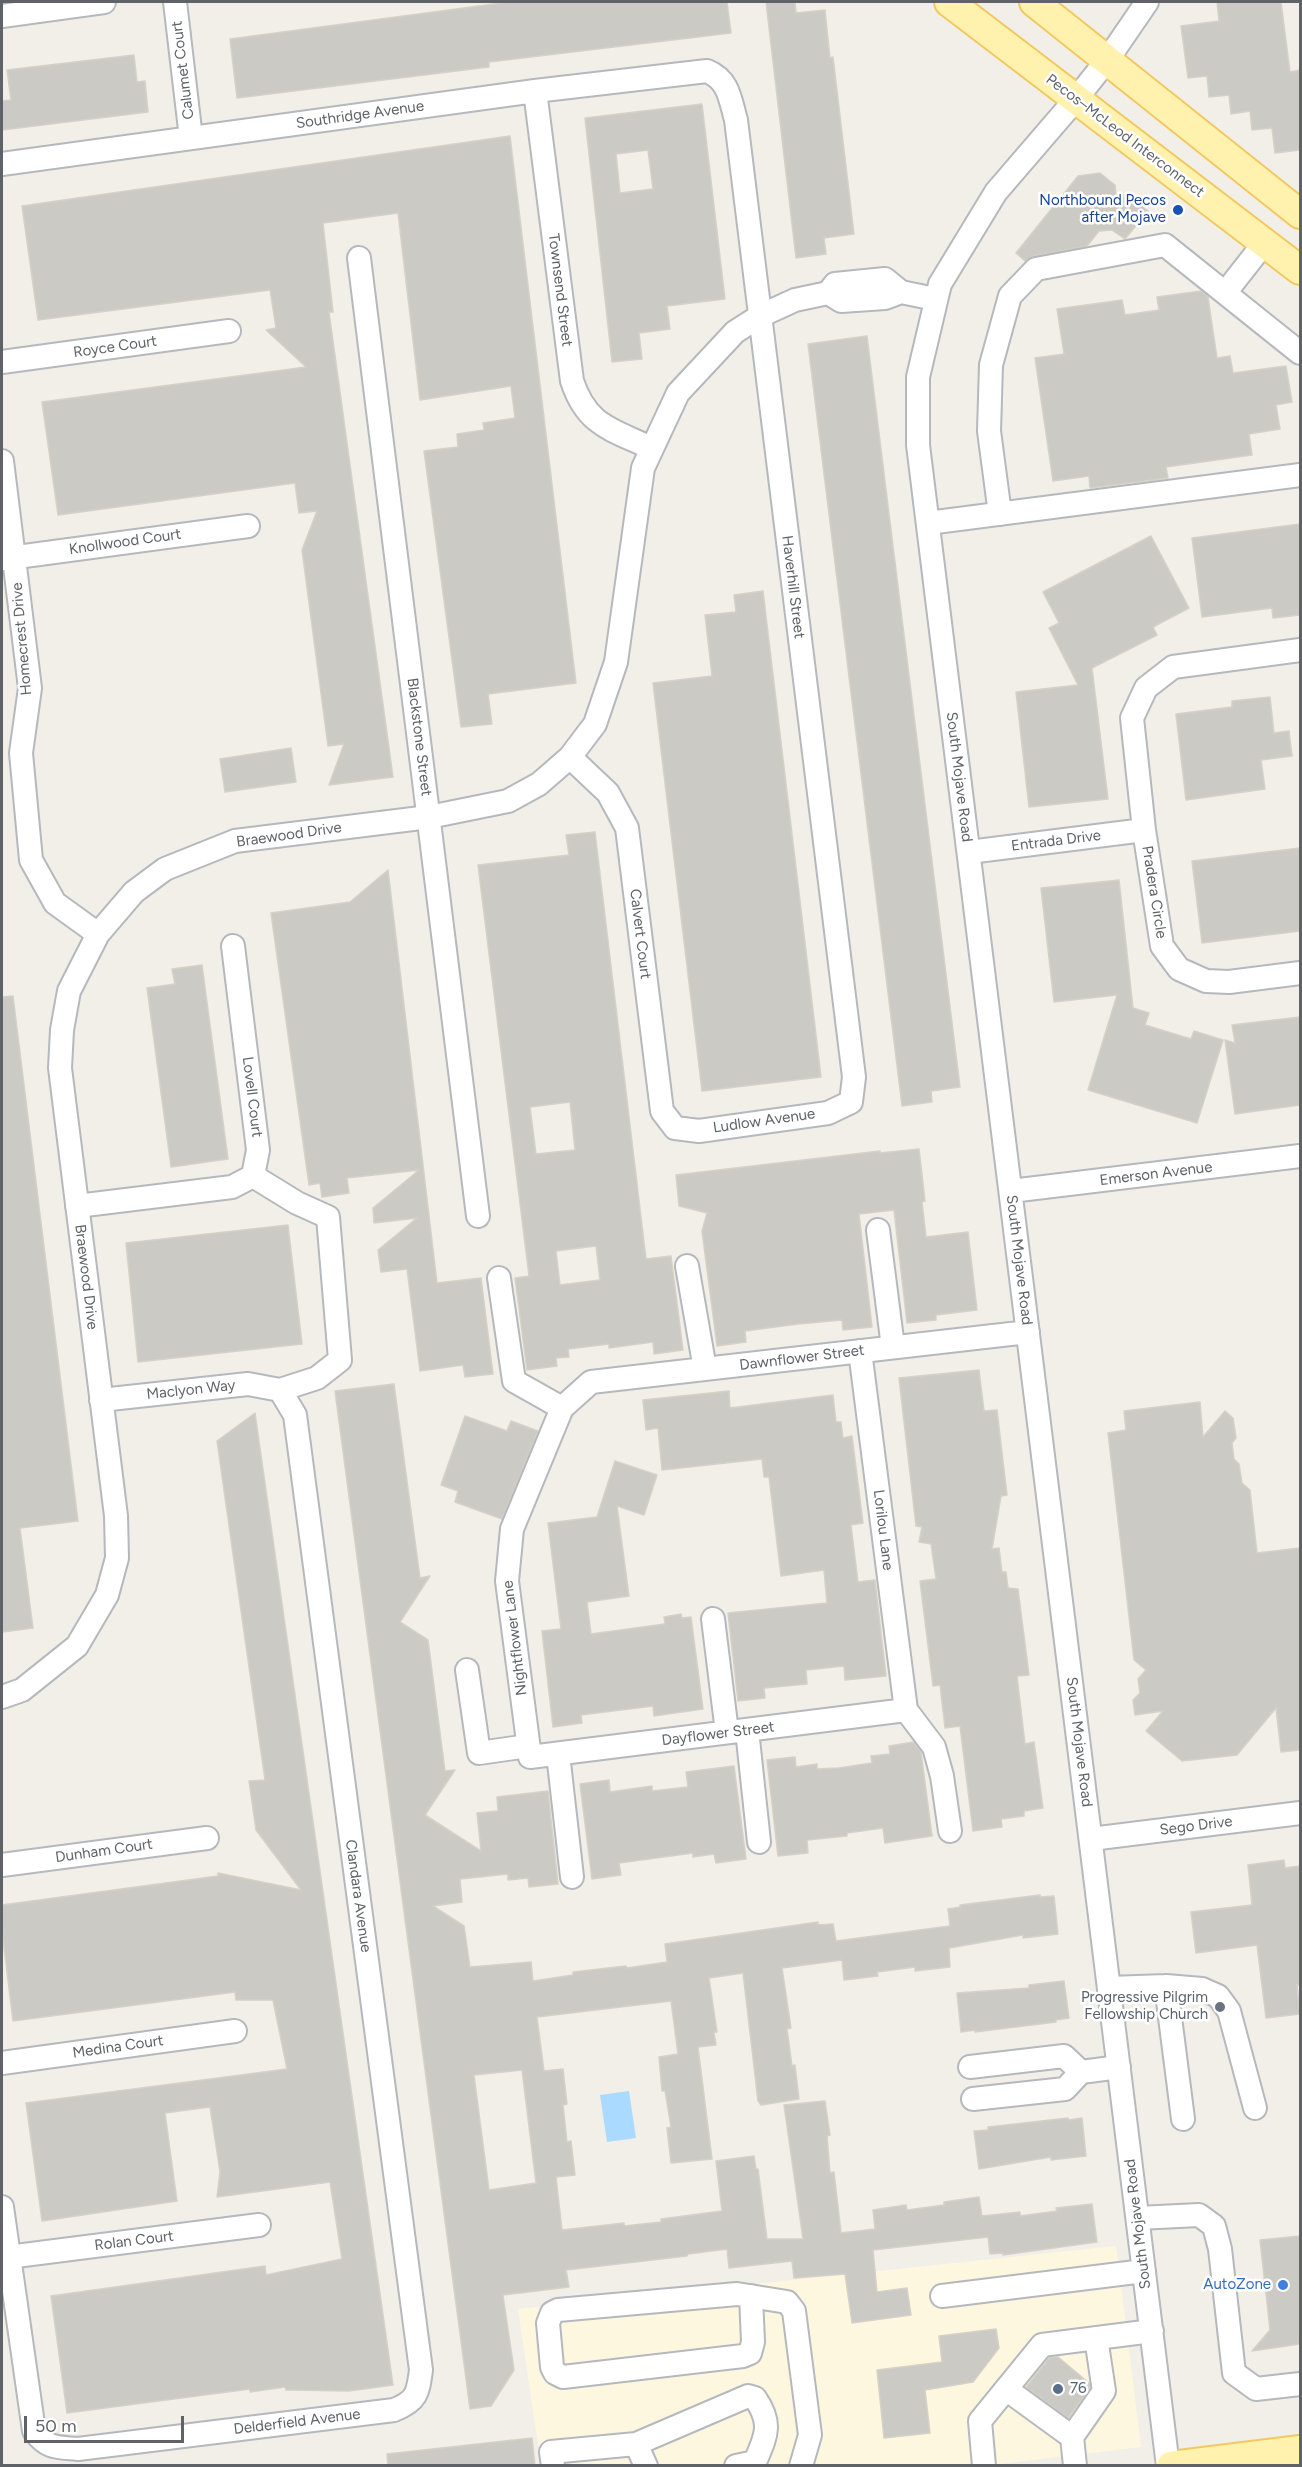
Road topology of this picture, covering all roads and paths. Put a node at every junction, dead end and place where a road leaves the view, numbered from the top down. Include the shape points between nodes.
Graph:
1 (104, 2) edge
2 (175, 2) edge
3 (949, 2) edge
4 (1034, 2) edge
5 (1148, 2) edge
6 (2, 16) edge
7 (1108, 58) junction
8 (718, 75) joint
9 (535, 91) junction
10 (1076, 99) junction
11 (191, 138) junction
12 (2, 164) edge
13 (1300, 214) edge
14 (1265, 242) junction
15 (359, 258) dead end
16 (1300, 270) edge
17 (1225, 293) junction
18 (935, 299) junction
19 (760, 316) junction
20 (229, 331) dead end
21 (1300, 353) edge
22 (2, 362) edge
23 (651, 448) junction
24 (2, 461) edge
25 (1300, 475) edge
26 (1000, 514) junction
27 (928, 523) junction
28 (248, 526) dead end
29 (8, 558) edge
30 (1300, 650) edge
31 (11, 755) edge
32 (570, 757) junction
33 (429, 817) junction
34 (1144, 830) junction
35 (969, 852) junction
36 (98, 934) junction
37 (233, 946) dead end
38 (1300, 973) edge
39 (851, 1102) joint
40 (675, 1128) joint
41 (1300, 1156) edge
42 (253, 1176) junction
43 (1011, 1191) junction
44 (77, 1206) junction
45 (478, 1216) dead end
46 (878, 1230) dead end
47 (687, 1266) dead end
48 (499, 1278) dead end
49 (1028, 1332) junction
50 (893, 1347) junction
51 (860, 1351) junction
52 (705, 1369) junction
53 (280, 1390) junction
54 (579, 1392) joint
55 (101, 1400) junction
56 (562, 1408) junction
57 (713, 1619) dead end
58 (467, 1670) dead end
59 (2, 1697) edge
60 (906, 1710) junction
61 (737, 1731) junction
62 (529, 1752) junction
63 (558, 1754) junction
64 (1300, 1813) edge
65 (950, 1831) dead end
66 (207, 1838) dead end
67 (1091, 1839) junction
68 (759, 1842) dead end
69 (2, 1865) edge
70 (572, 1877) dead end
71 (1166, 1986) junction
72 (1109, 1988) junction
73 (235, 2031) dead end
74 (2, 2062) edge
75 (970, 2067) dead end
76 (1119, 2067) junction
77 (1081, 2072) junction
78 (973, 2099) dead end
79 (1255, 2108) dead end
80 (1183, 2118) dead end
81 (2, 2207) edge
82 (1137, 2218) junction
83 (259, 2225) dead end
84 (8, 2257) junction
85 (1144, 2271) junction
86 (751, 2296) junction
87 (942, 2296) dead end
88 (1152, 2331) junction
89 (1096, 2338) junction
90 (1300, 2384) edge
91 (1006, 2389) junction
92 (409, 2404) joint
93 (1071, 2437) junction
94 (636, 2444) junction
95 (1300, 2450) edge
96 (749, 2464) edge
97 (553, 2466) edge
98 (646, 2466) edge
99 (801, 2466) edge
100 (984, 2466) edge
101 (1076, 2466) edge
102 (1169, 2466) edge

1 - 6 street
2 - 11 street, Calumet Court
3 - 10 main road, Pecos–McLeod Interconnect
4 - 7 main road
5 - 7 street, South Mojave Road
7 - 10 street, South Mojave Road
7 - 13 main road
8 - 9 street, Southridge Avenue via 708,70
8 - 19 street, Haverhill Street via 726,84 736,120
9 - 11 street, Southridge Avenue
9 - 23 street, Townsend Street via 572,381 578,399 595,421
10 - 14 main road, Pecos–McLeod Interconnect
10 - 18 street, South Mojave Road via 996,192 940,284
11 - 12 street, Southridge Avenue
14 - 16 main road, Pecos–McLeod Interconnect
14 - 17 street
15 - 33 street, Blackstone Street
17 - 21 street
17 - 26 street via 1165,245 1036,269 1010,296 991,365 989,431
18 - 19 street, Braewood Drive via 901,292 885,279 835,284 828,293 795,300
18 - 27 street, South Mojave Road via 918,377 918,445
19 - 23 street, Braewood Drive via 735,332 678,393
19 - 39 street, Haverhill Street via 854,1077
20 - 22 street, Royce Court
23 - 32 street, Braewood Drive via 643,468 616,662 595,724
24 - 29 street, Homecrest Drive
25 - 26 street
26 - 27 street
27 - 35 street, South Mojave Road
28 - 29 street, Knollwood Court
29 - 31 street, Homecrest Drive via 30,688
30 - 34 street, Pradera Circle via 1173,667 1146,688 1132,718
31 - 36 street, Homecrest Drive via 31,860 55,903
32 - 33 street, Braewood Drive via 539,784 508,801
32 - 40 street, Calvert Court via 608,793 627,828 662,1111
33 - 36 street, Braewood Drive via 235,841 165,869 134,892
33 - 45 street, Blackstone Street
34 - 35 street, Entrada Drive
34 - 38 street, Pradera Circle via 1162,946 1179,969 1206,981 1229,982
35 - 43 street, South Mojave Road
36 - 44 street, Braewood Drive via 69,990 62,1030 60,1068
37 - 42 street, Lovell Court via 258,1150
39 - 40 street, Ludlow Avenue via 828,1113 699,1131
41 - 43 street, Emerson Avenue
42 - 44 street via 232,1187
42 - 53 street via 297,1203 328,1216 340,1360 316,1378
43 - 49 street, South Mojave Road
44 - 55 street, Braewood Drive
46 - 50 street
47 - 52 street
48 - 56 street via 514,1381
49 - 50 street, Dawnflower Street
49 - 67 street, South Mojave Road
50 - 51 street, Dawnflower Street
51 - 52 street, Dawnflower Street
51 - 60 street, Lorilou Lane
52 - 54 street, Dawnflower Street via 591,1382
53 - 55 street, Maclyon Way via 248,1384
53 - 92 street, Clandara Avenue via 295,1415 421,2370 418,2388
54 - 56 street, Nightflower Lane
55 - 59 street, Braewood Drive via 116,1516 117,1558 107,1595 77,1646 22,1690
56 - 62 street, Nightflower Lane via 512,1529 507,1581
57 - 61 street
58 - 62 street, Dayflower Street via 479,1753
60 - 61 street, Dayflower Street
60 - 65 street via 934,1748
61 - 63 street, Dayflower Street
61 - 68 street
62 - 63 street, Dayflower Street
63 - 70 street
64 - 67 street, Sego Drive
66 - 69 street, Dunham Court
67 - 72 street, South Mojave Road
71 - 72 street
71 - 79 street via 1202,1989 1218,1996 1229,2011
71 - 80 street
72 - 76 street, South Mojave Road
73 - 74 street, Medina Court
75 - 77 street via 1064,2056
76 - 77 street
76 - 82 street, South Mojave Road
77 - 78 street via 1065,2089
81 - 84 street
82 - 85 street, South Mojave Road
82 - 90 street via 1199,2215 1214,2226 1234,2373 1256,2389
83 - 84 street, Rolan Court
84 - 92 street, Delderfield Avenue via 34,2431 52,2447 78,2449 394,2410
85 - 87 street
85 - 88 street, South Mojave Road
86 - 86 street via 736,2294 558,2310 548,2323 552,2367 563,2377 743,2356 750,2353 753,2342
86 - 99 street via 787,2302 794,2311 810,2434
88 - 89 street
88 - 102 street, South Mojave Road
89 - 91 street via 1042,2345
89 - 93 street via 1104,2391
91 - 93 street
91 - 100 street via 980,2421
93 - 101 street
94 - 96 street via 748,2396 762,2407 768,2433
94 - 97 street via 551,2452
94 - 98 street
95 - 102 main road

